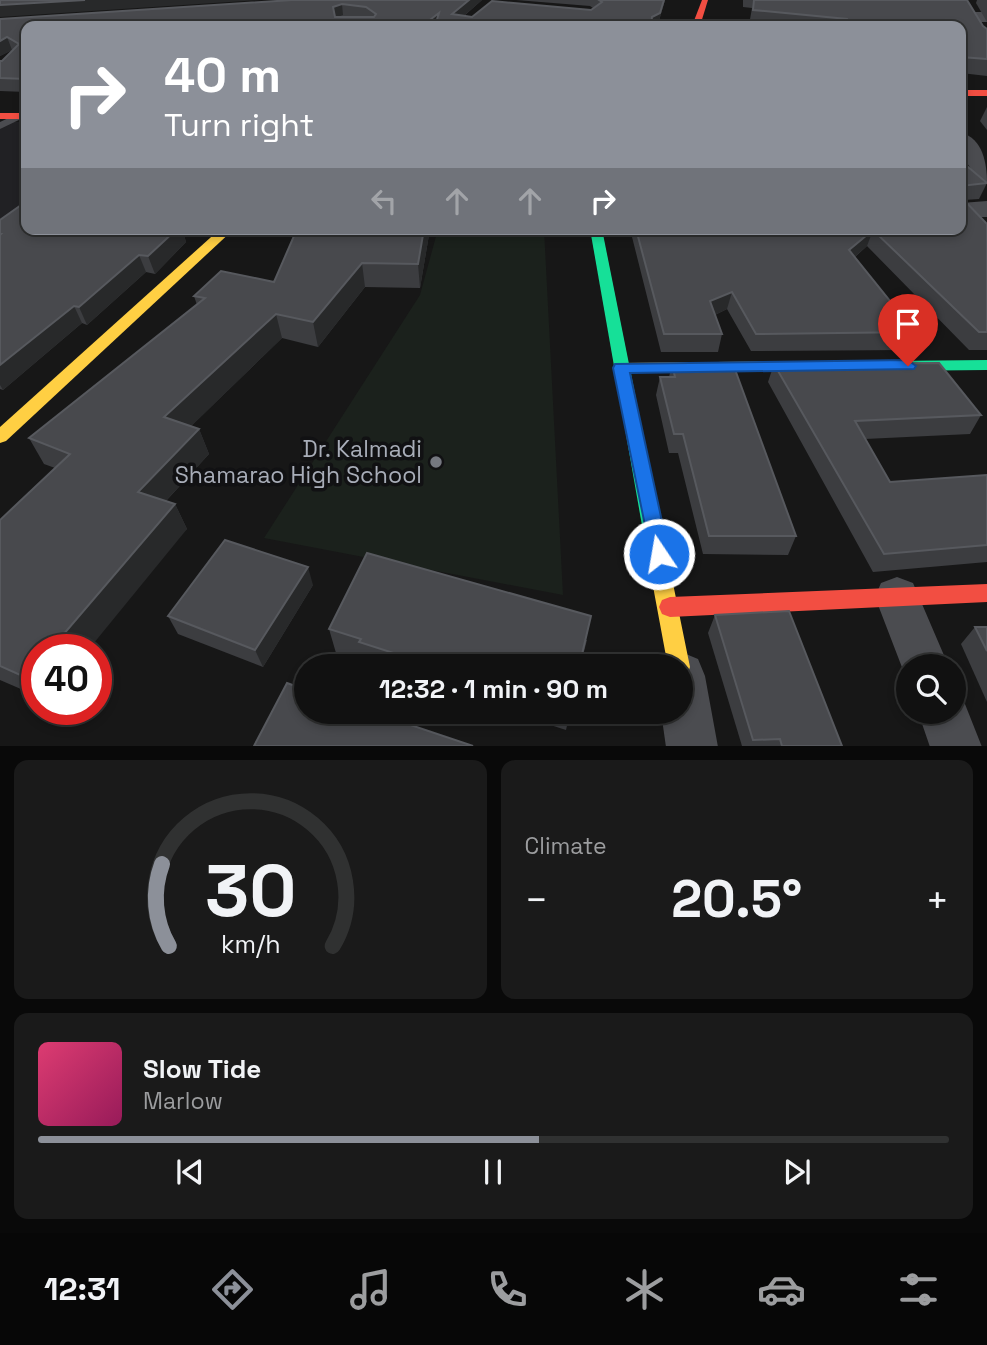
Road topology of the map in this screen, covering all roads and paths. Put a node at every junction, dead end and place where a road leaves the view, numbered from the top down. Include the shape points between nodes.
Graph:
1 (705, 0) edge
2 (964, 0) edge
3 (698, 21) edge
4 (980, 21) edge
5 (966, 93) edge
6 (987, 93) edge
7 (987, 101) edge
8 (966, 102) edge
9 (0, 107) edge
10 (21, 112) edge
11 (21, 113) edge
12 (21, 115) edge
13 (0, 116) edge
14 (0, 126) edge
15 (966, 146) edge
16 (987, 176) edge
17 (987, 209) edge
18 (966, 210) edge
19 (221, 235) edge
20 (597, 235) edge
21 (987, 365) edge
22 (838, 366) edge
23 (865, 366) edge
24 (621, 368) junction
25 (0, 438) edge
26 (987, 593) edge
27 (897, 597) junction
28 (670, 607) junction
29 (677, 654) edge
30 (920, 654) edge
31 (688, 724) edge
32 (948, 724) edge
33 (692, 746) edge
34 (957, 746) edge

1 - 3 street
2 - 4 street
5 - 6 street
7 - 8 street
9 - 10 street
11 - 13 street
12 - 14 lane
15 - 16 street
17 - 18 street
19 - 25 street
20 - 24 street
21 - 23 street
22 - 24 street
24 - 28 street
26 - 27 street
27 - 28 street
27 - 30 street
28 - 29 street
31 - 33 street
32 - 34 street

